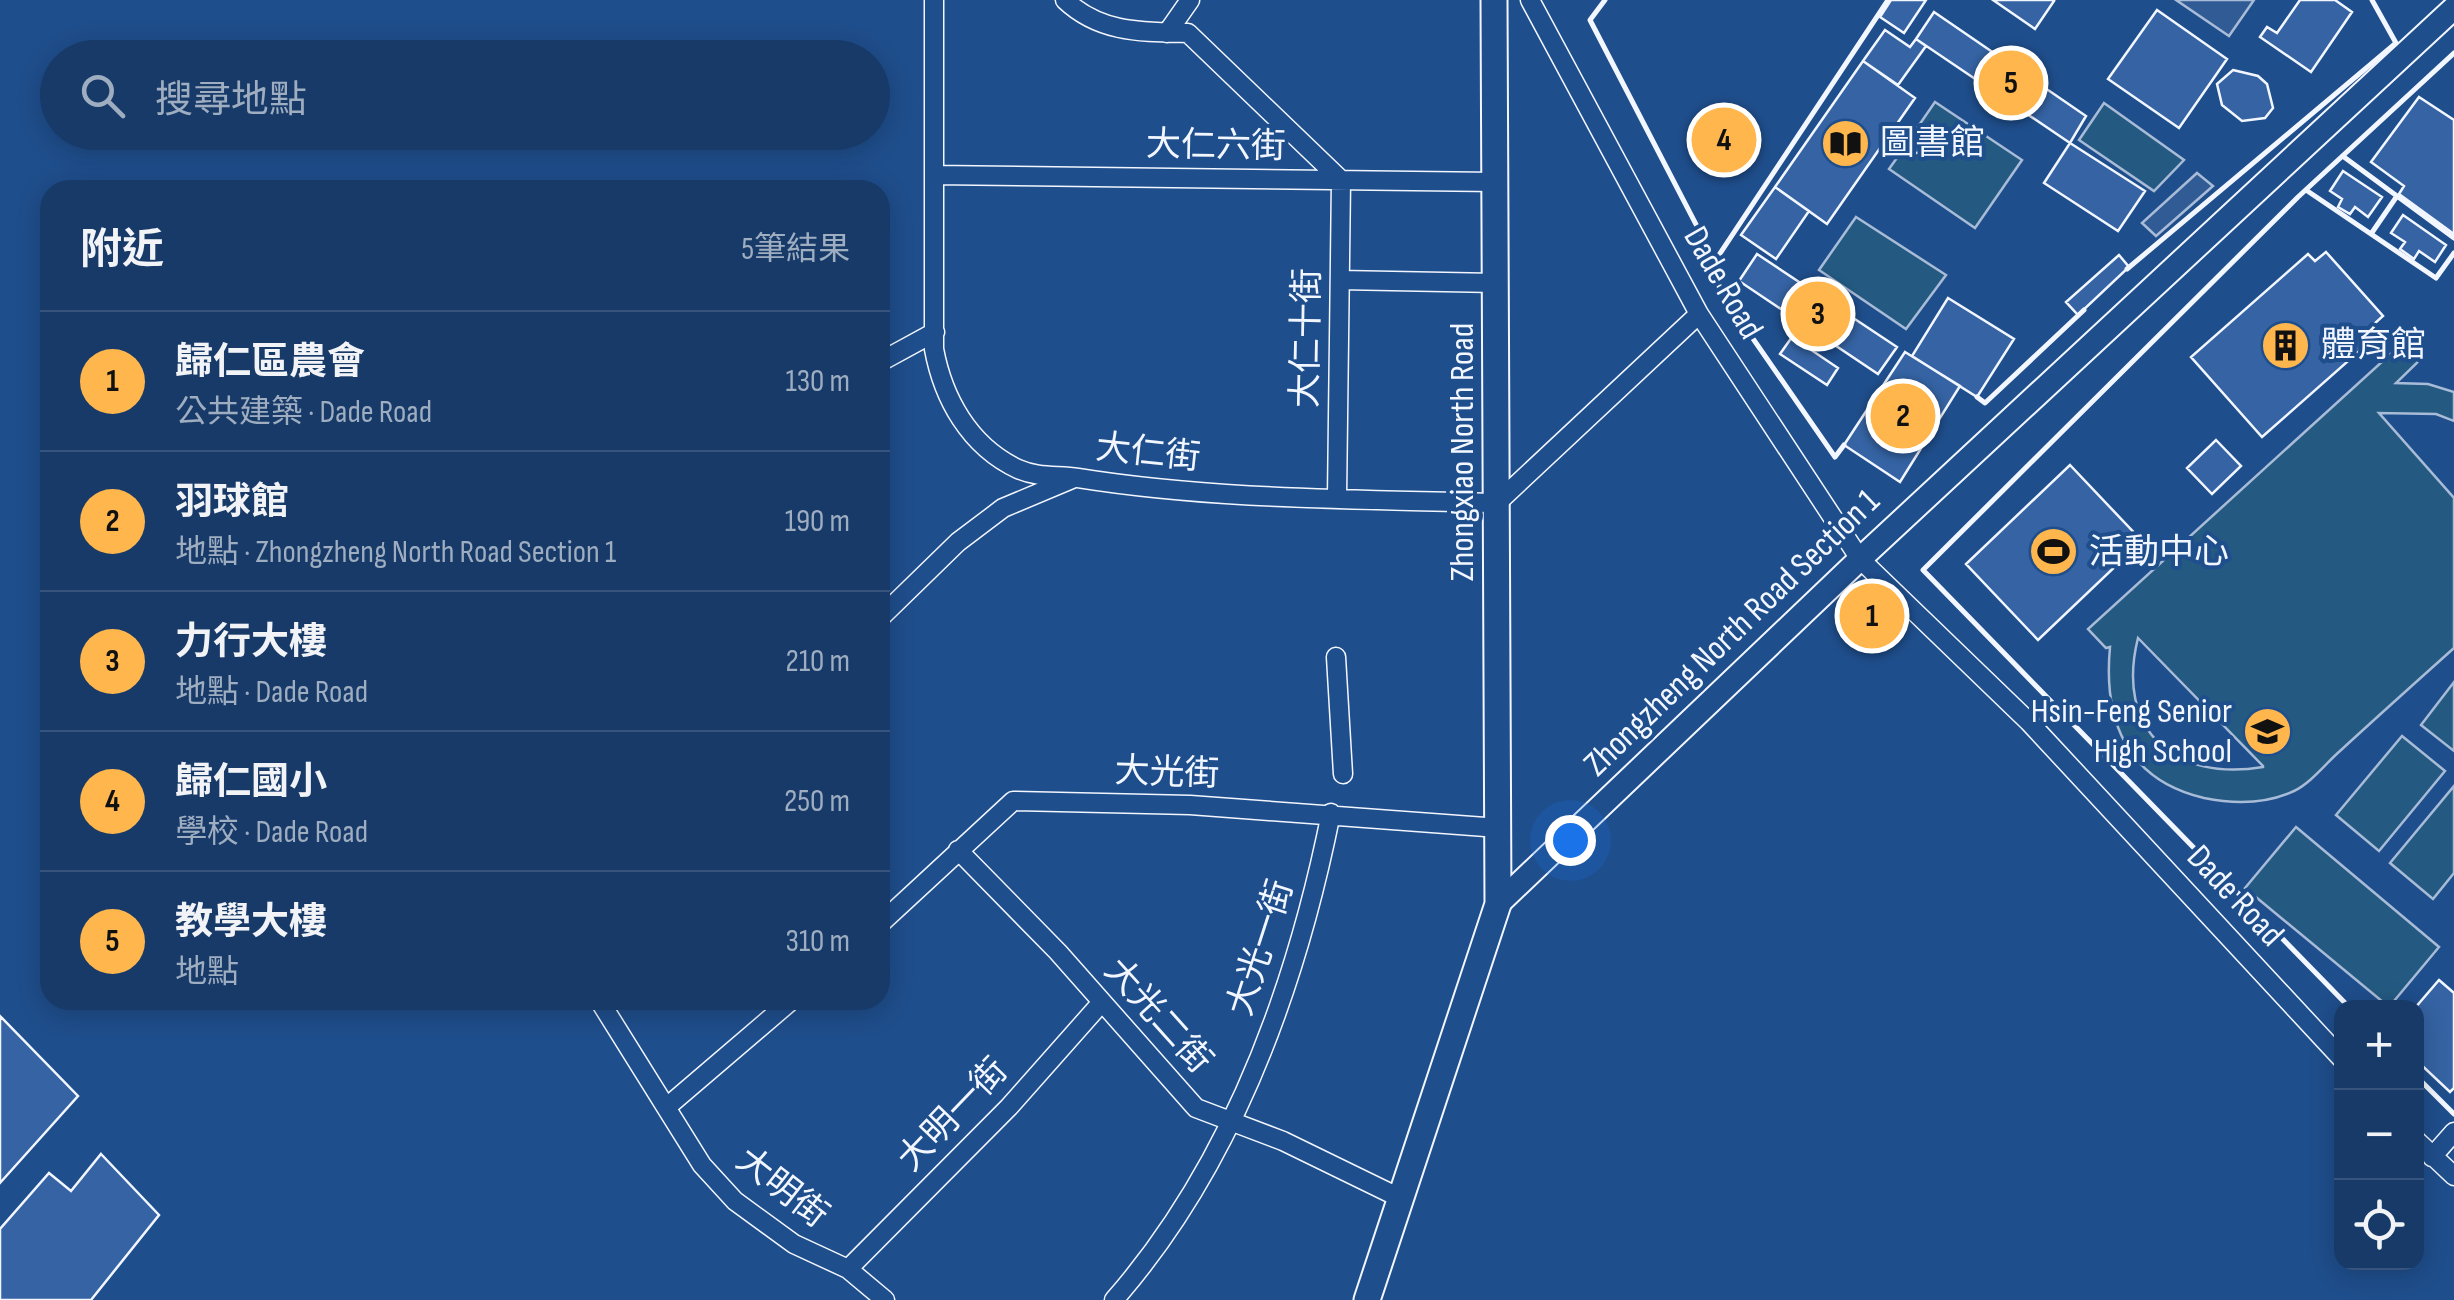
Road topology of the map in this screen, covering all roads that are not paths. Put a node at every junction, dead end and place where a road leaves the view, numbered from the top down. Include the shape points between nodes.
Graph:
1 (934, 0) edge
2 (1064, 0) edge
3 (1190, 0) edge
4 (1494, 0) edge
5 (1530, 0) edge
6 (2454, 8) edge
7 (1167, 32) junction
8 (934, 175) junction
9 (1341, 180) junction
10 (1496, 182) junction
11 (1340, 280) junction
12 (1496, 283) junction
13 (1699, 314) junction
14 (935, 332) junction
15 (890, 357) edge
16 (1075, 478) junction
17 (1337, 498) junction
18 (1497, 503) junction
19 (1860, 559) junction
20 (890, 608) edge
21 (1336, 657) dead end
22 (1342, 774) dead end
23 (1330, 813) junction
24 (1499, 828) junction
25 (958, 850) junction
26 (1498, 904) junction
27 (890, 915) edge
28 (1102, 1002) junction
29 (606, 1010) edge
30 (780, 1010) edge
31 (2334, 1050) edge
32 (668, 1106) junction
33 (1232, 1122) junction
34 (2454, 1132) edge
35 (2424, 1148) edge
36 (2432, 1157) junction
37 (2454, 1176) edge
38 (1400, 1198) junction
39 (848, 1269) junction
40 (884, 1300) edge
41 (1114, 1300) edge
42 (1367, 1300) edge

1 - 8 street, 大仁街
2 - 7 street via 1085,19 1115,29
3 - 7 street
4 - 10 main road, Zhongxiao North Road
5 - 13 street, Dade Road
6 - 19 street, Zhongzheng North Road Section 1
7 - 9 street via 1188,33
8 - 9 street, 大仁六街
8 - 14 street, 大仁街
9 - 10 street, 大仁六街
9 - 11 street, 大仁十街
10 - 12 main road, Zhongxiao North Road
11 - 12 street
11 - 17 street, 大仁十街
12 - 18 main road, Zhongxiao North Road
13 - 18 street
13 - 19 street, Dade Road
14 - 15 street
14 - 16 street, 大仁街 via 941,386 976,435 1017,468
16 - 17 street, 大仁街 via 1200,493
16 - 20 street via 1002,508
17 - 18 street, 大仁街
18 - 24 main road, Zhongxiao North Road
19 - 26 street, Zhongzheng North Road Section 1
19 - 31 street, Dade Road via 2028,722
21 - 22 street
23 - 24 street, 大光街
23 - 25 street, 大光街 via 1014,801
23 - 33 street, 大光一街 via 1315,893
24 - 26 main road, Zhongxiao North Road
25 - 27 street, 大光街
25 - 28 street, 大光二街
26 - 38 main road, Zhongzheng North Road Section 1
28 - 33 street, 大光二街 via 1196,1108
28 - 39 street, 大明一街
29 - 32 street, 大明街
30 - 32 street
32 - 39 street, 大明街 via 702,1165 735,1201 794,1244
33 - 38 street, 大光二街
33 - 41 street, 大光一街 via 1191,1197
34 - 36 street
35 - 36 street
36 - 37 street
38 - 42 main road, Zhongzheng North Road Section 1
39 - 40 street, 大明街

